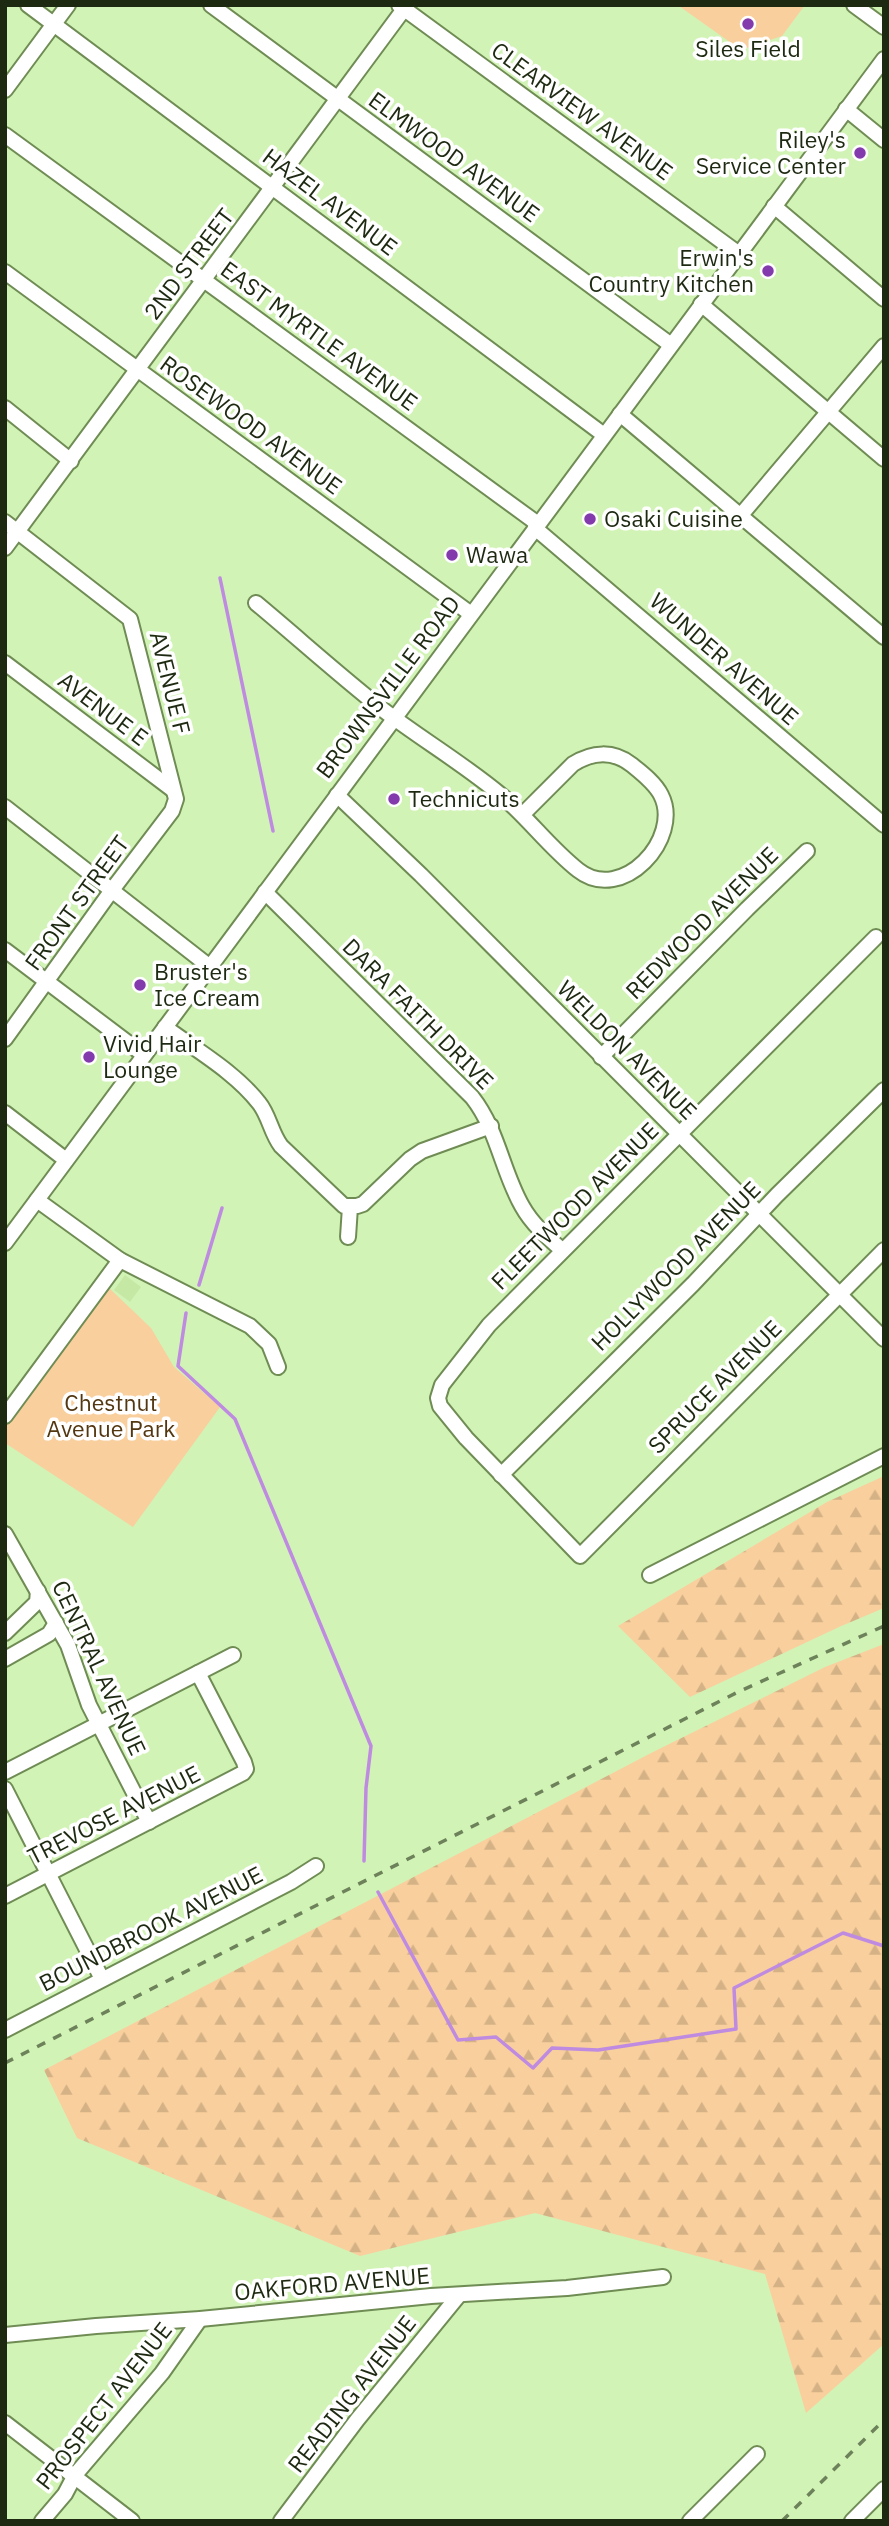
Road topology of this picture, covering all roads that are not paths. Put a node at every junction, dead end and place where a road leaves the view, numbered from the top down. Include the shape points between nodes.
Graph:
1 (28, 5) edge
2 (68, 5) edge
3 (211, 5) edge
4 (854, 5) edge
5 (403, 6) edge
6 (54, 24) junction
7 (884, 27) edge
8 (884, 58) edge
9 (5, 90) edge
10 (337, 99) junction
11 (846, 109) junction
12 (5, 135) edge
13 (884, 140) edge
14 (273, 188) junction
15 (774, 206) junction
16 (738, 254) junction
17 (5, 272) edge
18 (205, 281) junction
19 (884, 299) edge
20 (701, 304) junction
21 (671, 345) junction
22 (884, 346) edge
23 (138, 370) junction
24 (5, 408) edge
25 (827, 411) junction
26 (620, 414) junction
27 (604, 435) junction
28 (884, 459) edge
29 (71, 461) junction
30 (741, 515) junction
31 (5, 522) edge
32 (536, 526) junction
33 (18, 532) junction
34 (5, 548) edge
35 (256, 603) dead end
36 (471, 614) junction
37 (884, 637) edge
38 (5, 663) edge
39 (394, 718) junction
40 (173, 790) junction
41 (337, 795) junction
42 (5, 807) edge
43 (522, 815) junction
44 (884, 825) edge
45 (807, 851) dead end
46 (112, 890) junction
47 (265, 892) junction
48 (876, 937) dead end
49 (5, 950) edge
50 (210, 967) junction
51 (47, 983) junction
52 (165, 1027) junction
53 (5, 1039) edge
54 (144, 1055) junction
55 (601, 1057) junction
56 (884, 1090) edge
57 (5, 1113) edge
58 (491, 1126) junction
59 (679, 1134) junction
60 (66, 1160) junction
61 (37, 1200) junction
62 (350, 1207) junction
63 (760, 1214) junction
64 (348, 1237) dead end
65 (5, 1243) edge
66 (562, 1250) junction
67 (884, 1250) edge
68 (120, 1260) junction
69 (839, 1294) junction
70 (884, 1339) edge
71 (278, 1367) dead end
72 (5, 1416) edge
73 (884, 1456) edge
74 (501, 1475) junction
75 (5, 1534) edge
76 (650, 1575) dead end
77 (38, 1591) junction
78 (56, 1623) junction
79 (5, 1633) edge
80 (233, 1655) dead end
81 (5, 1659) edge
82 (198, 1673) junction
83 (98, 1724) junction
84 (5, 1772) edge
85 (5, 1789) edge
86 (149, 1822) junction
87 (316, 1866) dead end
88 (49, 1874) junction
89 (5, 1896) edge
90 (102, 1979) junction
91 (5, 2030) edge
92 (663, 2277) dead end
93 (458, 2295) junction
94 (200, 2319) junction
95 (5, 2335) edge
96 (5, 2423) edge
97 (757, 2454) dead end
98 (75, 2475) junction
99 (884, 2489) edge
100 (42, 2521) edge
101 (132, 2521) edge
102 (281, 2521) edge
103 (690, 2521) edge
104 (852, 2521) edge

1 - 6 street, HAZEL AVENUE
2 - 6 street
3 - 10 street, ELMWOOD AVENUE
4 - 7 street
5 - 10 street, 2ND STREET
5 - 16 street, CLEARVIEW AVENUE
6 - 9 street
6 - 14 street, HAZEL AVENUE
8 - 11 street, BROWNSVILLE ROAD
10 - 14 street, 2ND STREET
10 - 21 street, ELMWOOD AVENUE
11 - 13 street
11 - 15 street, BROWNSVILLE ROAD
12 - 18 street, EAST MYRTLE AVENUE
14 - 18 street, 2ND STREET
14 - 27 street, HAZEL AVENUE
15 - 16 street, BROWNSVILLE ROAD
15 - 19 street
16 - 20 street, BROWNSVILLE ROAD
17 - 23 street, ROSEWOOD AVENUE
18 - 23 street, 2ND STREET
18 - 32 street, EAST MYRTLE AVENUE
20 - 21 street, BROWNSVILLE ROAD
20 - 25 street
21 - 26 street, BROWNSVILLE ROAD
22 - 25 street
23 - 29 street, 2ND STREET
23 - 36 street, ROSEWOOD AVENUE
24 - 29 street
25 - 28 street
25 - 30 street
26 - 27 street, BROWNSVILLE ROAD
26 - 30 street
27 - 32 street, BROWNSVILLE ROAD
29 - 33 street, 2ND STREET
30 - 37 street
31 - 33 street, AVENUE F
32 - 36 street, BROWNSVILLE ROAD
32 - 44 street, WUNDER AVENUE
33 - 34 street, 2ND STREET
33 - 40 street, AVENUE F via 130,619
35 - 39 street
36 - 39 street, BROWNSVILLE ROAD
38 - 40 street, AVENUE E
39 - 41 street, BROWNSVILLE ROAD
39 - 43 street
40 - 46 street, FRONT STREET via 172,811
41 - 47 street, BROWNSVILLE ROAD
41 - 55 street, WELDON AVENUE
42 - 46 street
43 - 43 street via 576,869 604,880 624,877 640,867 662,836 666,817 656,787 621,758 599,754 573,764
45 - 55 street, REDWOOD AVENUE
46 - 50 street
46 - 51 street, FRONT STREET
47 - 50 street, BROWNSVILLE ROAD
47 - 58 street, DARA FAITH DRIVE via 472,1097
48 - 59 street, FLEETWOOD AVENUE
49 - 51 street
50 - 52 street, BROWNSVILLE ROAD
51 - 53 street, FRONT STREET
51 - 54 street
52 - 54 street, BROWNSVILLE ROAD
52 - 62 street via 247,1090 260,1104 281,1146 339,1203
54 - 60 street, BROWNSVILLE ROAD
55 - 59 street, WELDON AVENUE
56 - 63 street, HOLLYWOOD AVENUE
57 - 60 street
58 - 62 street via 422,1152 363,1204
58 - 66 street, DARA FAITH DRIVE via 522,1207
59 - 63 street, WELDON AVENUE
59 - 66 street, FLEETWOOD AVENUE
60 - 61 street, BROWNSVILLE ROAD
61 - 65 street, BROWNSVILLE ROAD
61 - 68 street
62 - 64 street
63 - 69 street, WELDON AVENUE
63 - 74 street, HOLLYWOOD AVENUE
66 - 74 street, FLEETWOOD AVENUE via 489,1325 442,1385 438,1398 452,1422
67 - 69 street, SPRUCE AVENUE
68 - 71 street via 250,1326 269,1345
68 - 72 street
69 - 70 street, WELDON AVENUE
69 - 74 street, SPRUCE AVENUE via 580,1556
73 - 76 street
75 - 77 street, CENTRAL AVENUE
77 - 78 street, CENTRAL AVENUE
77 - 79 street via 37,1602
78 - 81 street via 50,1634
78 - 83 street, CENTRAL AVENUE
80 - 82 street
82 - 83 street
82 - 86 street, TREVOSE AVENUE via 246,1769
83 - 84 street
83 - 86 street, CENTRAL AVENUE
85 - 88 street
86 - 88 street, TREVOSE AVENUE
87 - 90 street, BOUNDBROOK AVENUE
88 - 89 street, TREVOSE AVENUE
88 - 90 street
90 - 91 street, BOUNDBROOK AVENUE
92 - 93 street, OAKFORD AVENUE
93 - 94 street, OAKFORD AVENUE
93 - 102 street, READING AVENUE
94 - 95 street, OAKFORD AVENUE
94 - 98 street, PROSPECT AVENUE via 162,2373
96 - 98 street
97 - 103 street
98 - 100 street, PROSPECT AVENUE
98 - 101 street
99 - 104 street

